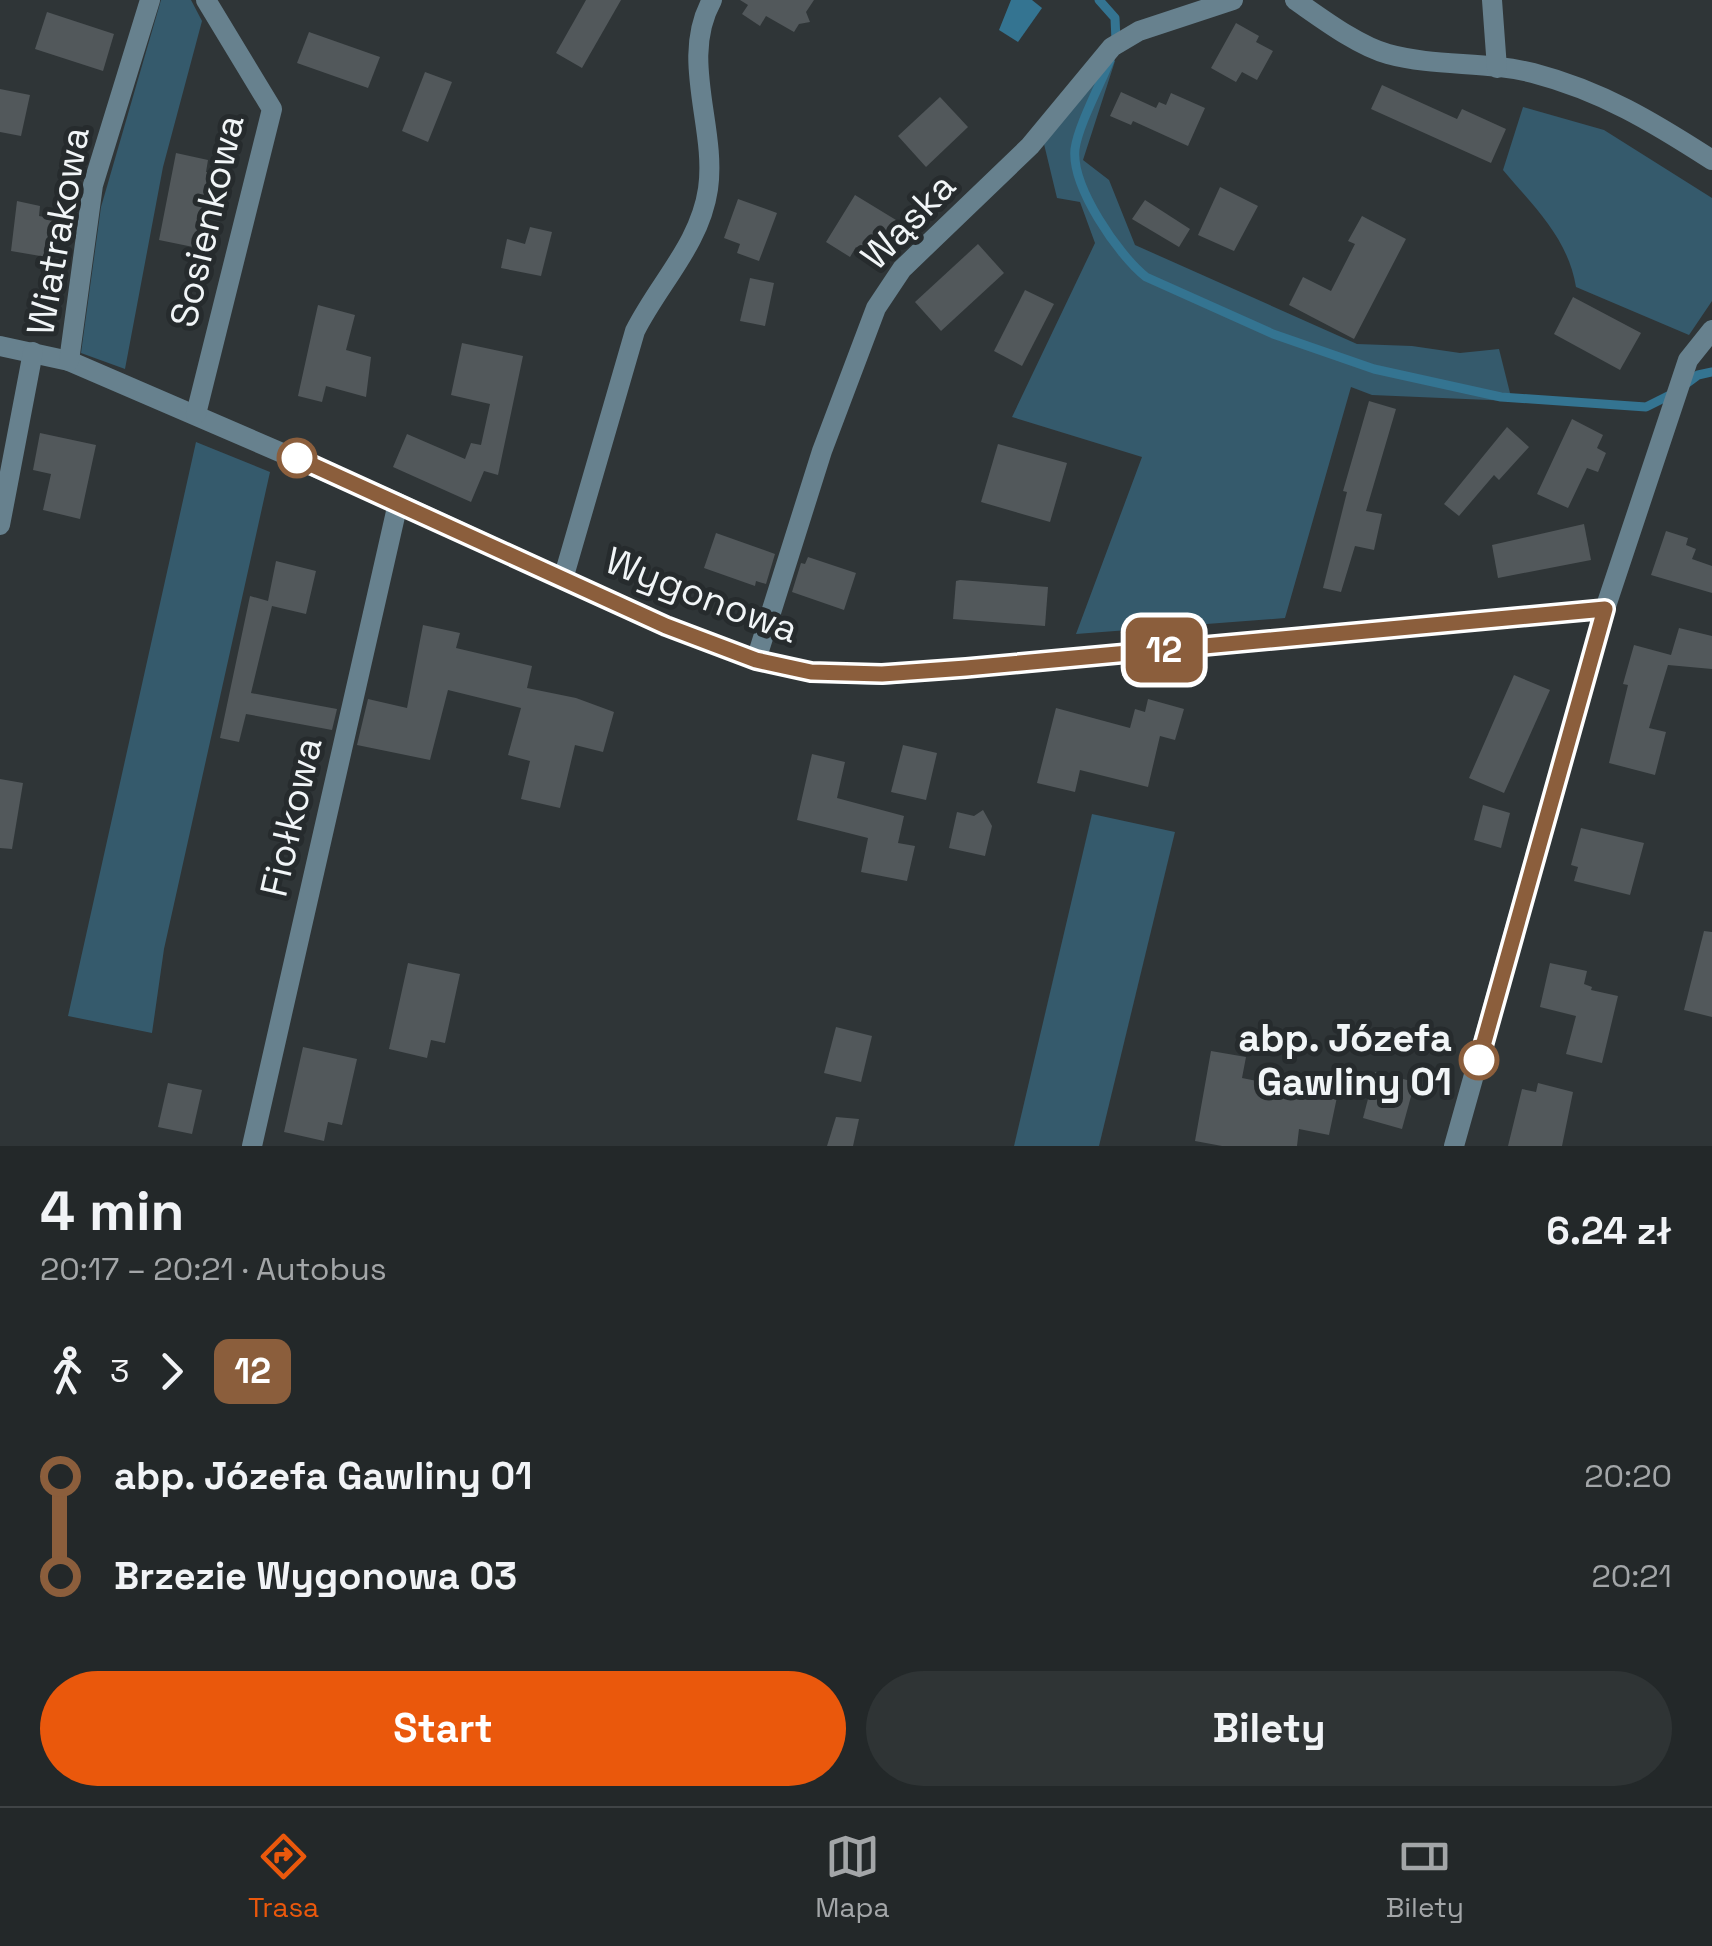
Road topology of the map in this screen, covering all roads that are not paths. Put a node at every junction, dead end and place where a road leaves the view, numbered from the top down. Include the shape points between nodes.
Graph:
1 (150, 0) edge
2 (206, 0) edge
3 (712, 0) edge
4 (1233, 0) edge
5 (1296, 0) edge
6 (1492, 0) edge
7 (1497, 68) junction
8 (1712, 160) edge
9 (1712, 330) edge
10 (0, 346) edge
11 (34, 352) junction
12 (70, 360) junction
13 (196, 414) junction
14 (398, 503) junction
15 (0, 524) edge
16 (563, 579) junction
17 (1605, 609) junction
18 (756, 660) junction
19 (252, 1146) edge
20 (1454, 1146) edge

1 - 12 street, Wiatrakowa via 94,184
2 - 13 street, Sosienkowa via 272,109
3 - 16 street via 698,53 705,205 635,331
4 - 18 street, Wąska via 1126,36 1100,58 1030,146 886,288 822,451
5 - 7 street via 1386,54
6 - 7 street
7 - 8 street via 1592,92 1641,114
9 - 17 street via 1688,360
10 - 11 street, Wygonowa
11 - 12 street, Wygonowa
11 - 15 street
12 - 13 street, Wygonowa
13 - 14 street, Wygonowa
14 - 16 street, Wygonowa
14 - 19 street, Fiołkowa
16 - 18 street, Wygonowa
17 - 18 street, Wygonowa via 882,674 811,672
17 - 20 street

